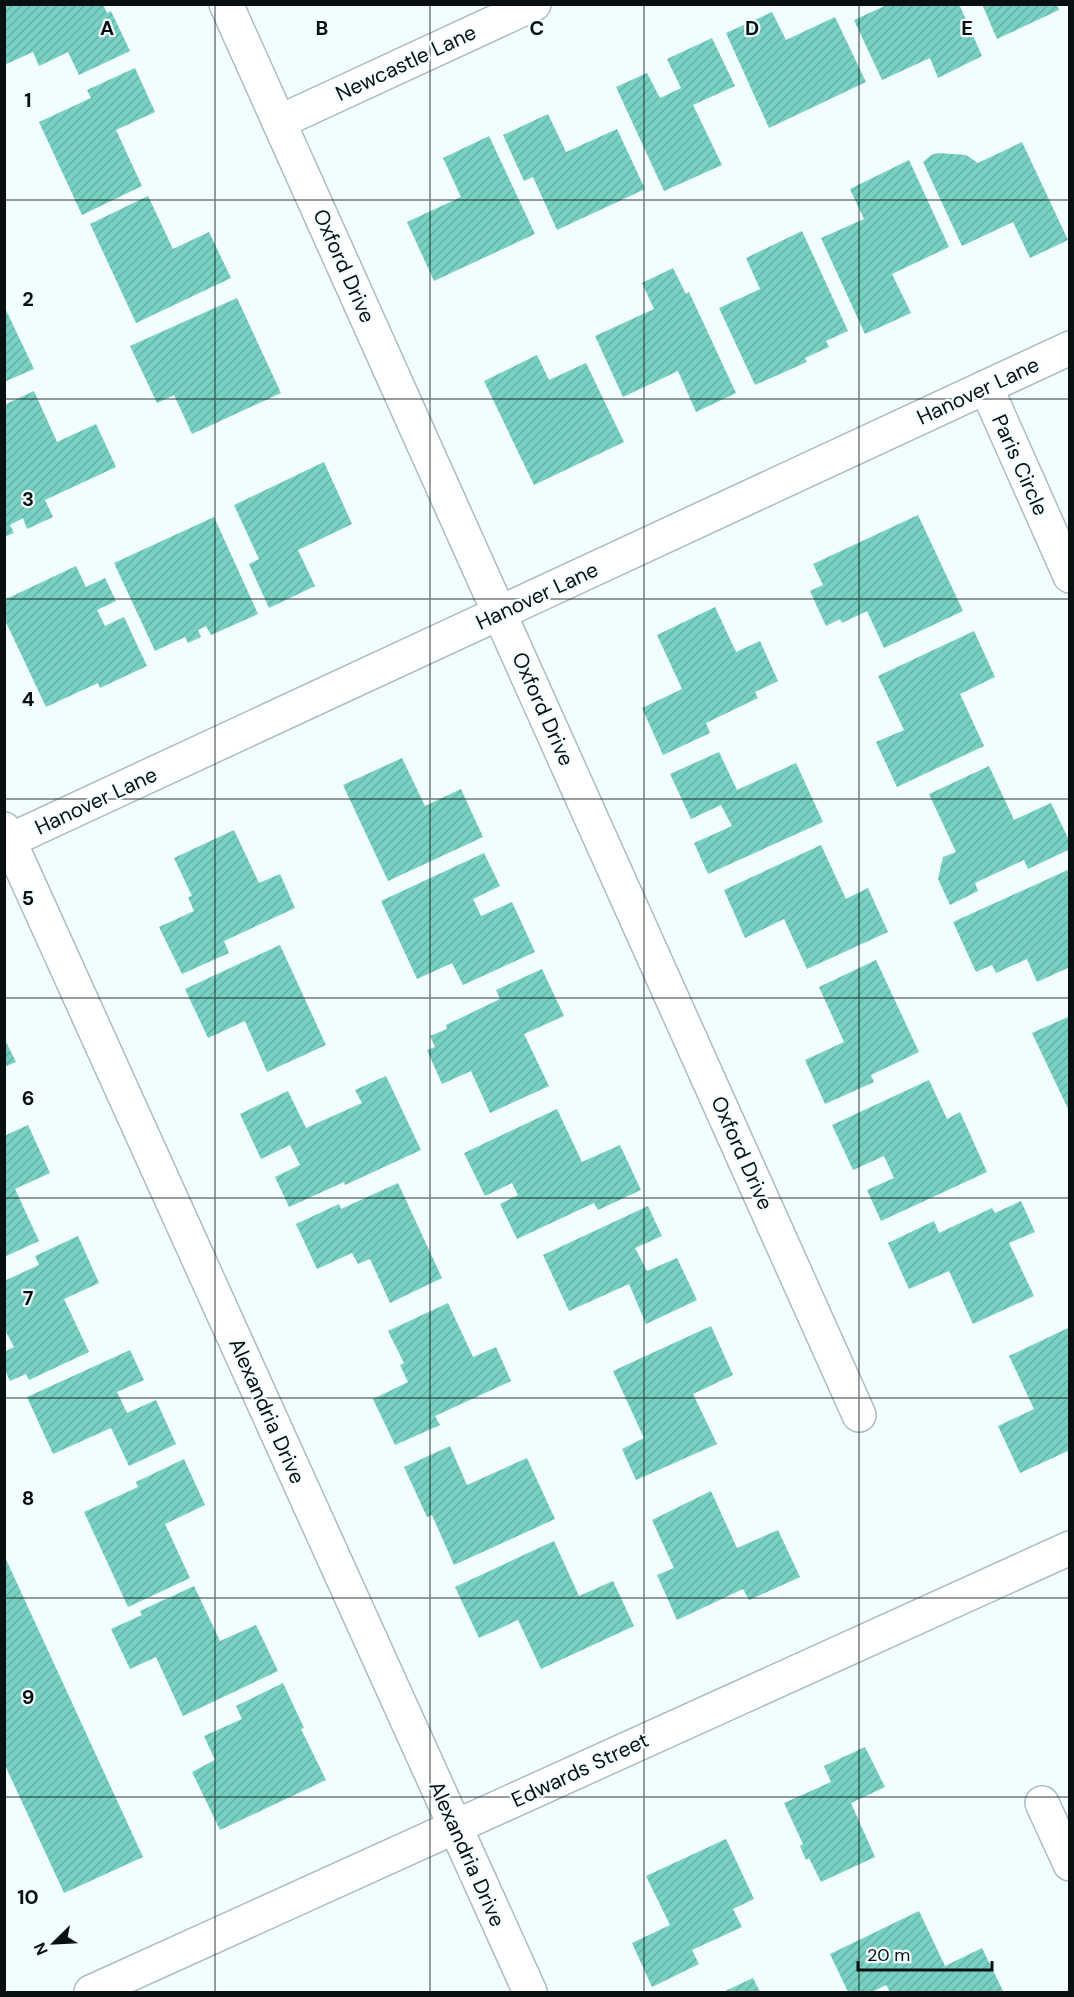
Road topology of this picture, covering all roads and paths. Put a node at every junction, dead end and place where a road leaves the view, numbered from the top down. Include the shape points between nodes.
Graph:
1 (226, 4) edge
2 (534, 4) edge
3 (279, 122) junction
4 (1070, 348) edge
5 (986, 387) junction
6 (1070, 576) edge
7 (500, 614) junction
8 (6, 837) edge
9 (859, 1415) dead end
10 (1070, 1548) edge
11 (1042, 1803) dead end
12 (455, 1828) junction
13 (1070, 1864) edge
14 (91, 1992) edge
15 (530, 1992) edge

1 - 3 street, Oxford Drive
2 - 3 street, Newcastle Lane
3 - 7 street, Oxford Drive
4 - 5 street, Hanover Lane
5 - 6 street, Paris Circle
5 - 7 street, Hanover Lane
7 - 8 street, Hanover Lane
7 - 9 street, Oxford Drive
8 - 12 street, Alexandria Drive
10 - 12 street, Edwards Street
11 - 13 street
12 - 14 street, Edwards Street
12 - 15 street, Alexandria Drive

